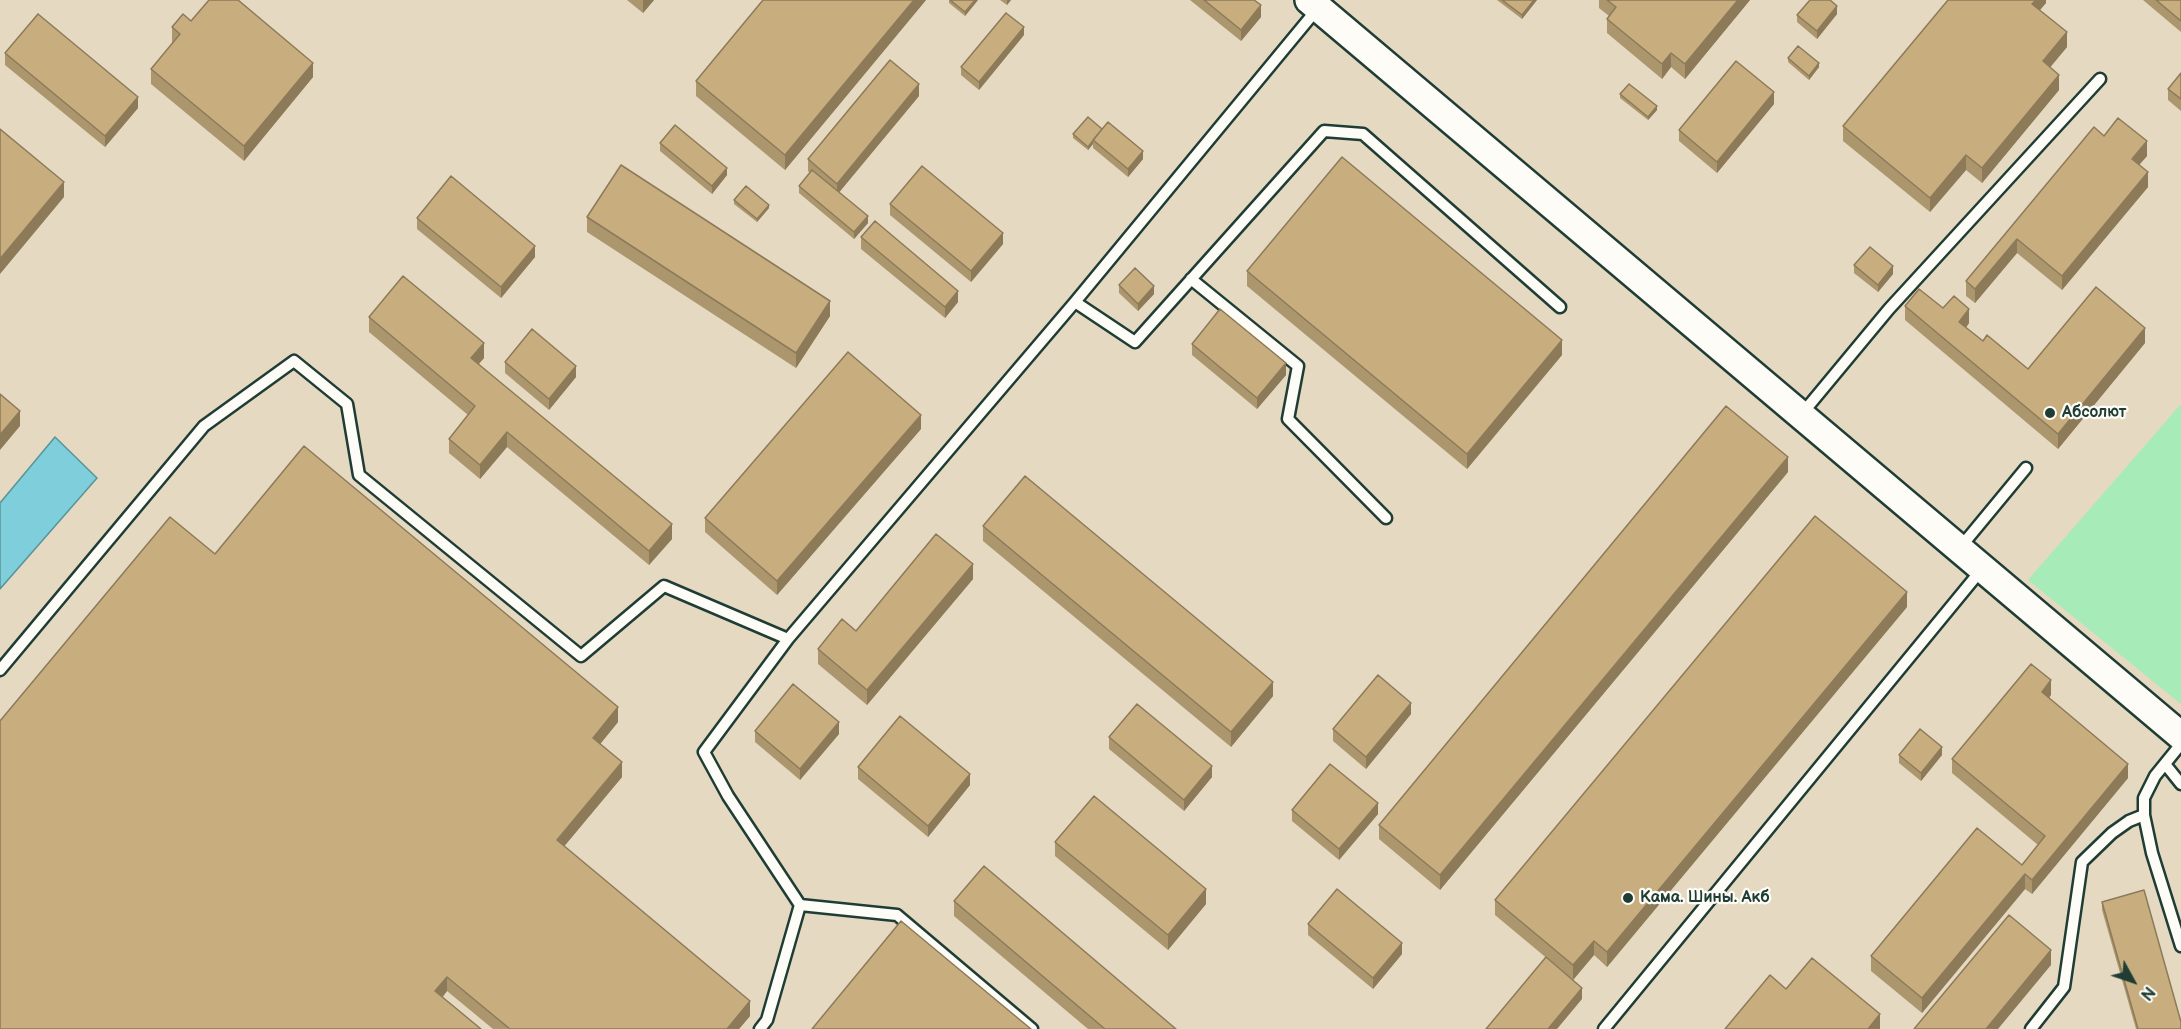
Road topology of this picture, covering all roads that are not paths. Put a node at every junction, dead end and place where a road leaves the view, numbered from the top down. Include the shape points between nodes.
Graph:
1 (1313, 4) edge
2 (2100, 79) dead end
3 (1191, 279) junction
4 (1075, 302) junction
5 (1560, 307) dead end
6 (1801, 415) junction
7 (2026, 468) dead end
8 (1386, 518) dead end
9 (1959, 549) junction
10 (1982, 568) junction
11 (788, 639) junction
12 (0, 670) edge
13 (2181, 736) edge
14 (2181, 744) edge
15 (2165, 764) junction
16 (2181, 784) edge
17 (2144, 814) junction
18 (800, 905) junction
19 (2181, 946) edge
20 (760, 1029) edge
21 (1032, 1029) edge
22 (1604, 1029) edge
23 (2031, 1029) edge

1 - 4 lane
1 - 6 street
2 - 6 lane via 1889,309
3 - 4 lane via 1135,342
3 - 5 lane via 1324,130 1363,134
3 - 8 lane via 1298,366 1288,418
4 - 11 lane
6 - 9 street
7 - 9 lane
9 - 10 street
10 - 13 street
10 - 22 lane
11 - 12 lane via 664,586 581,656 359,475 347,404 294,362 204,426
11 - 18 lane via 704,752 728,796
14 - 15 lane
15 - 16 lane
15 - 17 lane via 2144,798
17 - 19 lane
17 - 23 lane via 2112,833 2082,862 2064,987
18 - 20 lane
18 - 21 lane via 897,915

